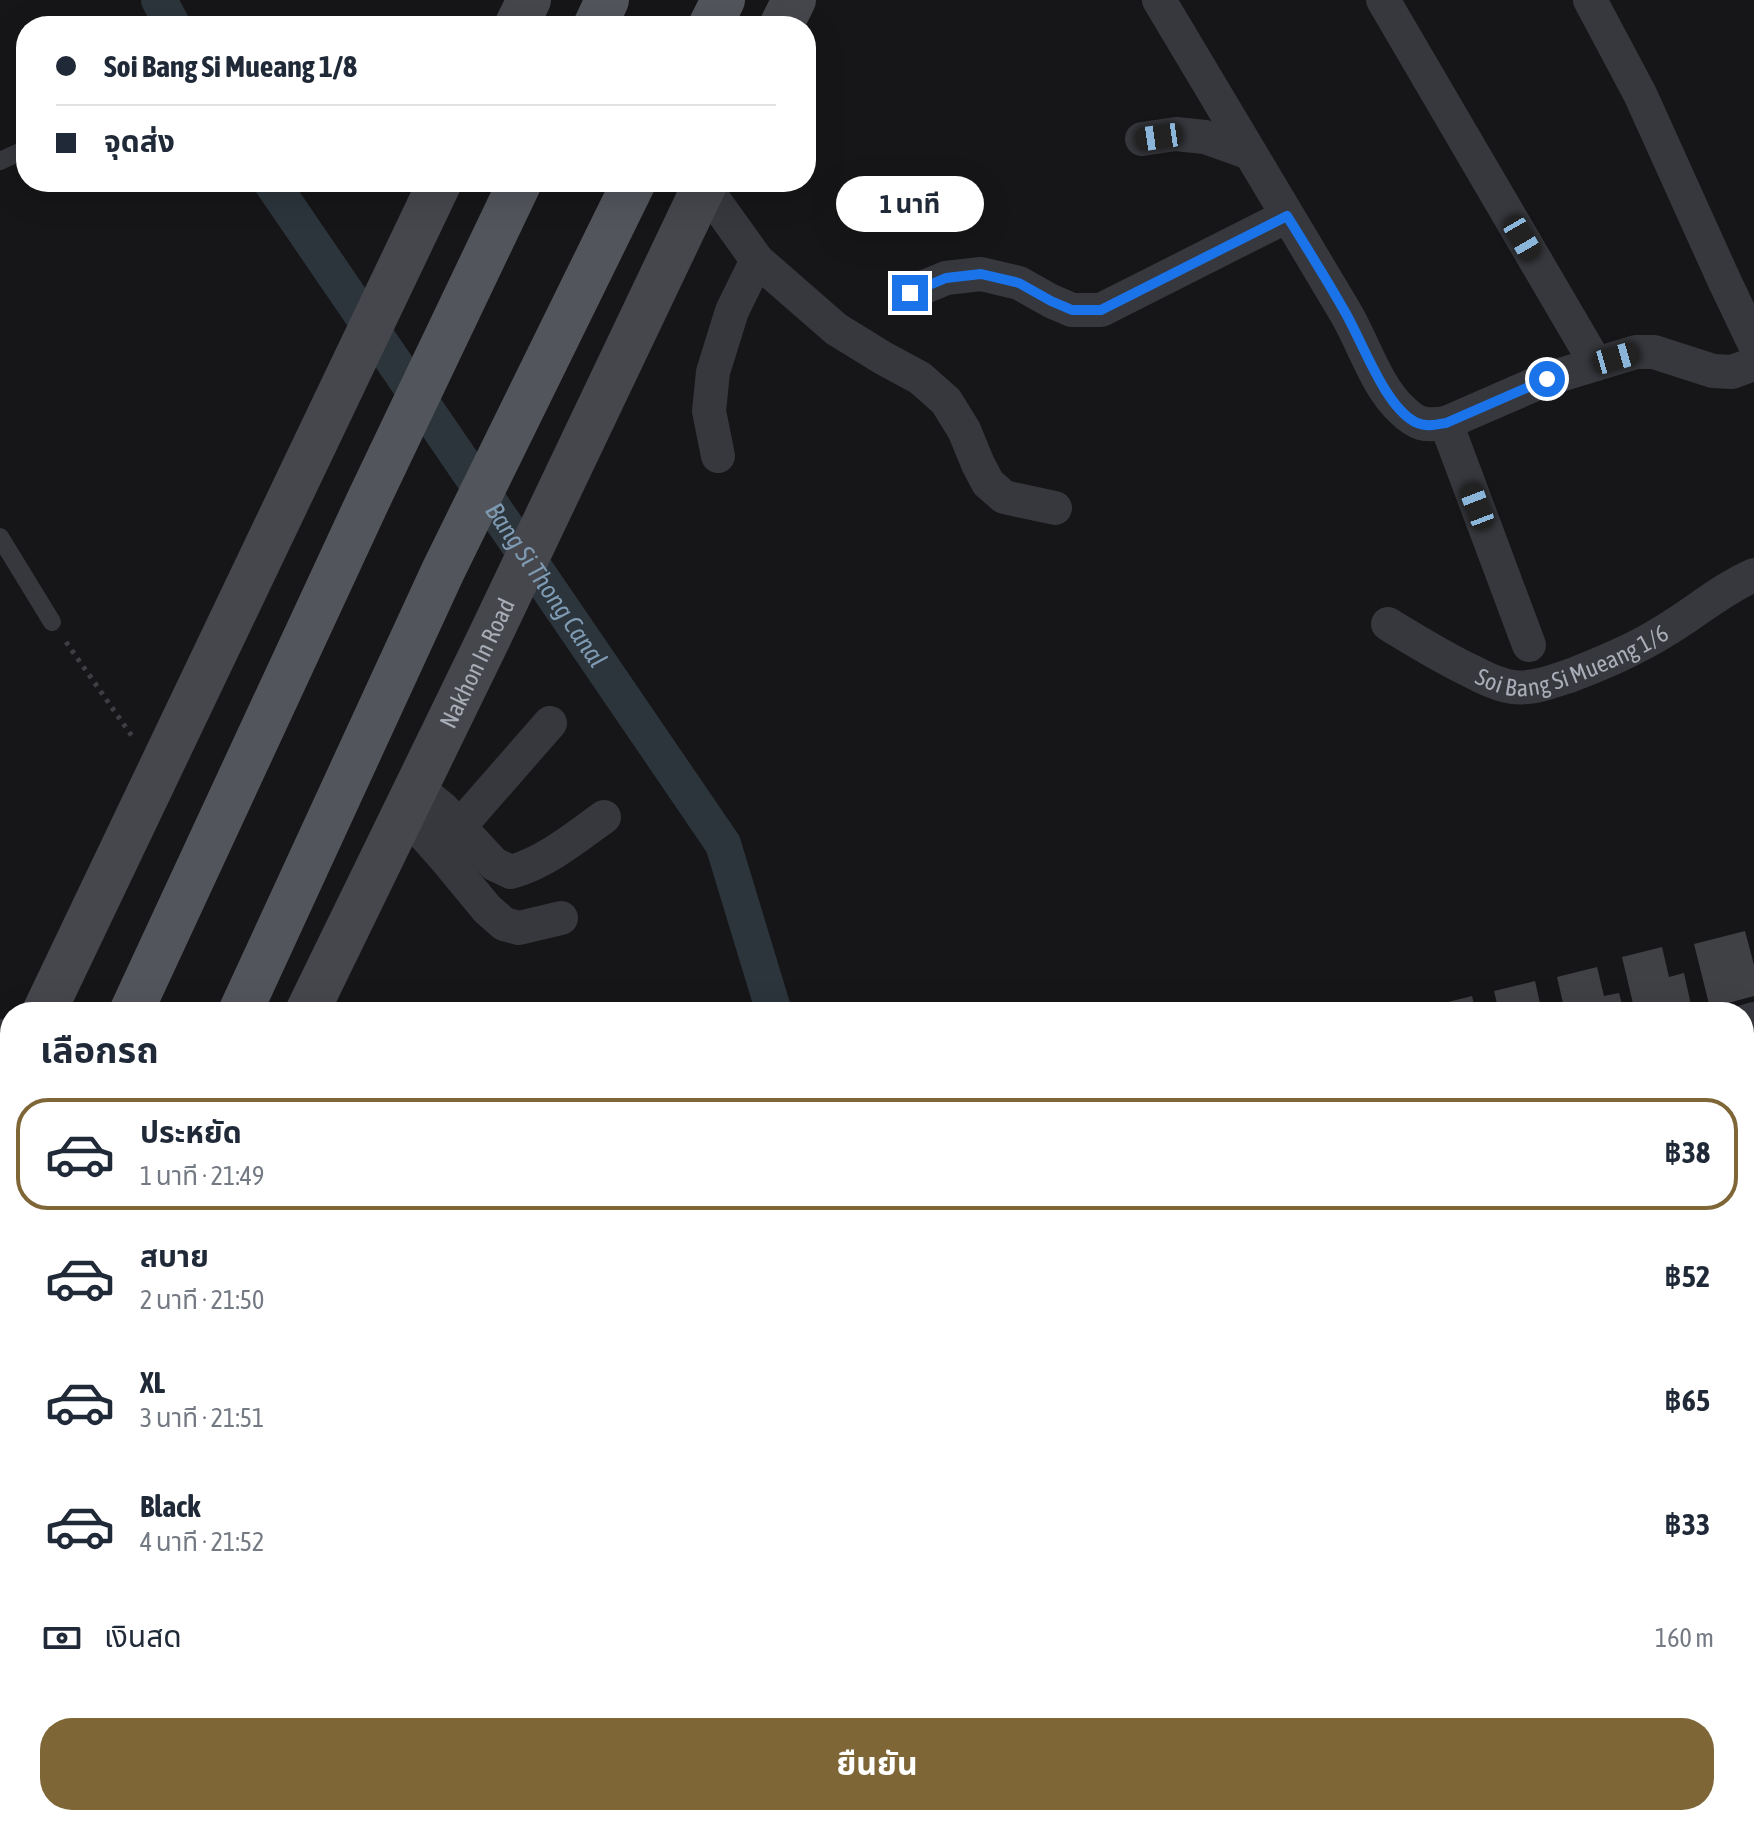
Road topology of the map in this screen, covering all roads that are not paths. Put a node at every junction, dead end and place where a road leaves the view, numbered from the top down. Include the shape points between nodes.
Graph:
1 (1159, 0) edge
2 (1383, 0) edge
3 (1590, 0) edge
4 (1142, 139) dead end
5 (1250, 153) junction
6 (435, 192) edge
7 (515, 192) edge
8 (629, 192) edge
9 (701, 192) edge
10 (710, 192) edge
11 (1287, 216) junction
12 (757, 260) junction
13 (910, 293) dead end
14 (1754, 343) edge
15 (1596, 364) junction
16 (1754, 364) edge
17 (1437, 424) junction
18 (718, 456) dead end
19 (1055, 508) dead end
20 (0, 537) edge
21 (1754, 575) edge
22 (52, 622) road end
23 (1388, 624) dead end
24 (1529, 645) dead end
25 (550, 723) dead end
26 (410, 800) junction
27 (604, 817) dead end
28 (460, 826) junction
29 (561, 918) dead end
30 (49, 1002) edge
31 (136, 1002) edge
32 (245, 1002) edge
33 (312, 1002) edge

1 - 5 street
2 - 15 street
3 - 14 street via 1640,94
4 - 5 street via 1205,137
5 - 11 street
6 - 30 main road
7 - 31 main road
8 - 32 main road via 443,571
9 - 26 main road, Nakhon In Road
10 - 12 street
11 - 13 street via 1101,310 1072,310 1019,283 981,274 946,278
11 - 17 street via 1386,391 1415,422
12 - 18 street via 732,311 713,372 709,411
12 - 19 street via 836,329 920,378 946,401 988,483 1004,497
15 - 16 street via 1654,352 1713,371 1732,372
15 - 17 street
17 - 24 street
20 - 22 lane
21 - 23 street, Soi Bang Si Mueang 1/6 via 1613,659 1524,688 1467,670
25 - 28 street
26 - 28 street via 443,809
26 - 29 street via 444,857 504,924 519,928
26 - 33 main road, Nakhon In Road
27 - 28 street via 548,856 511,872 494,864

